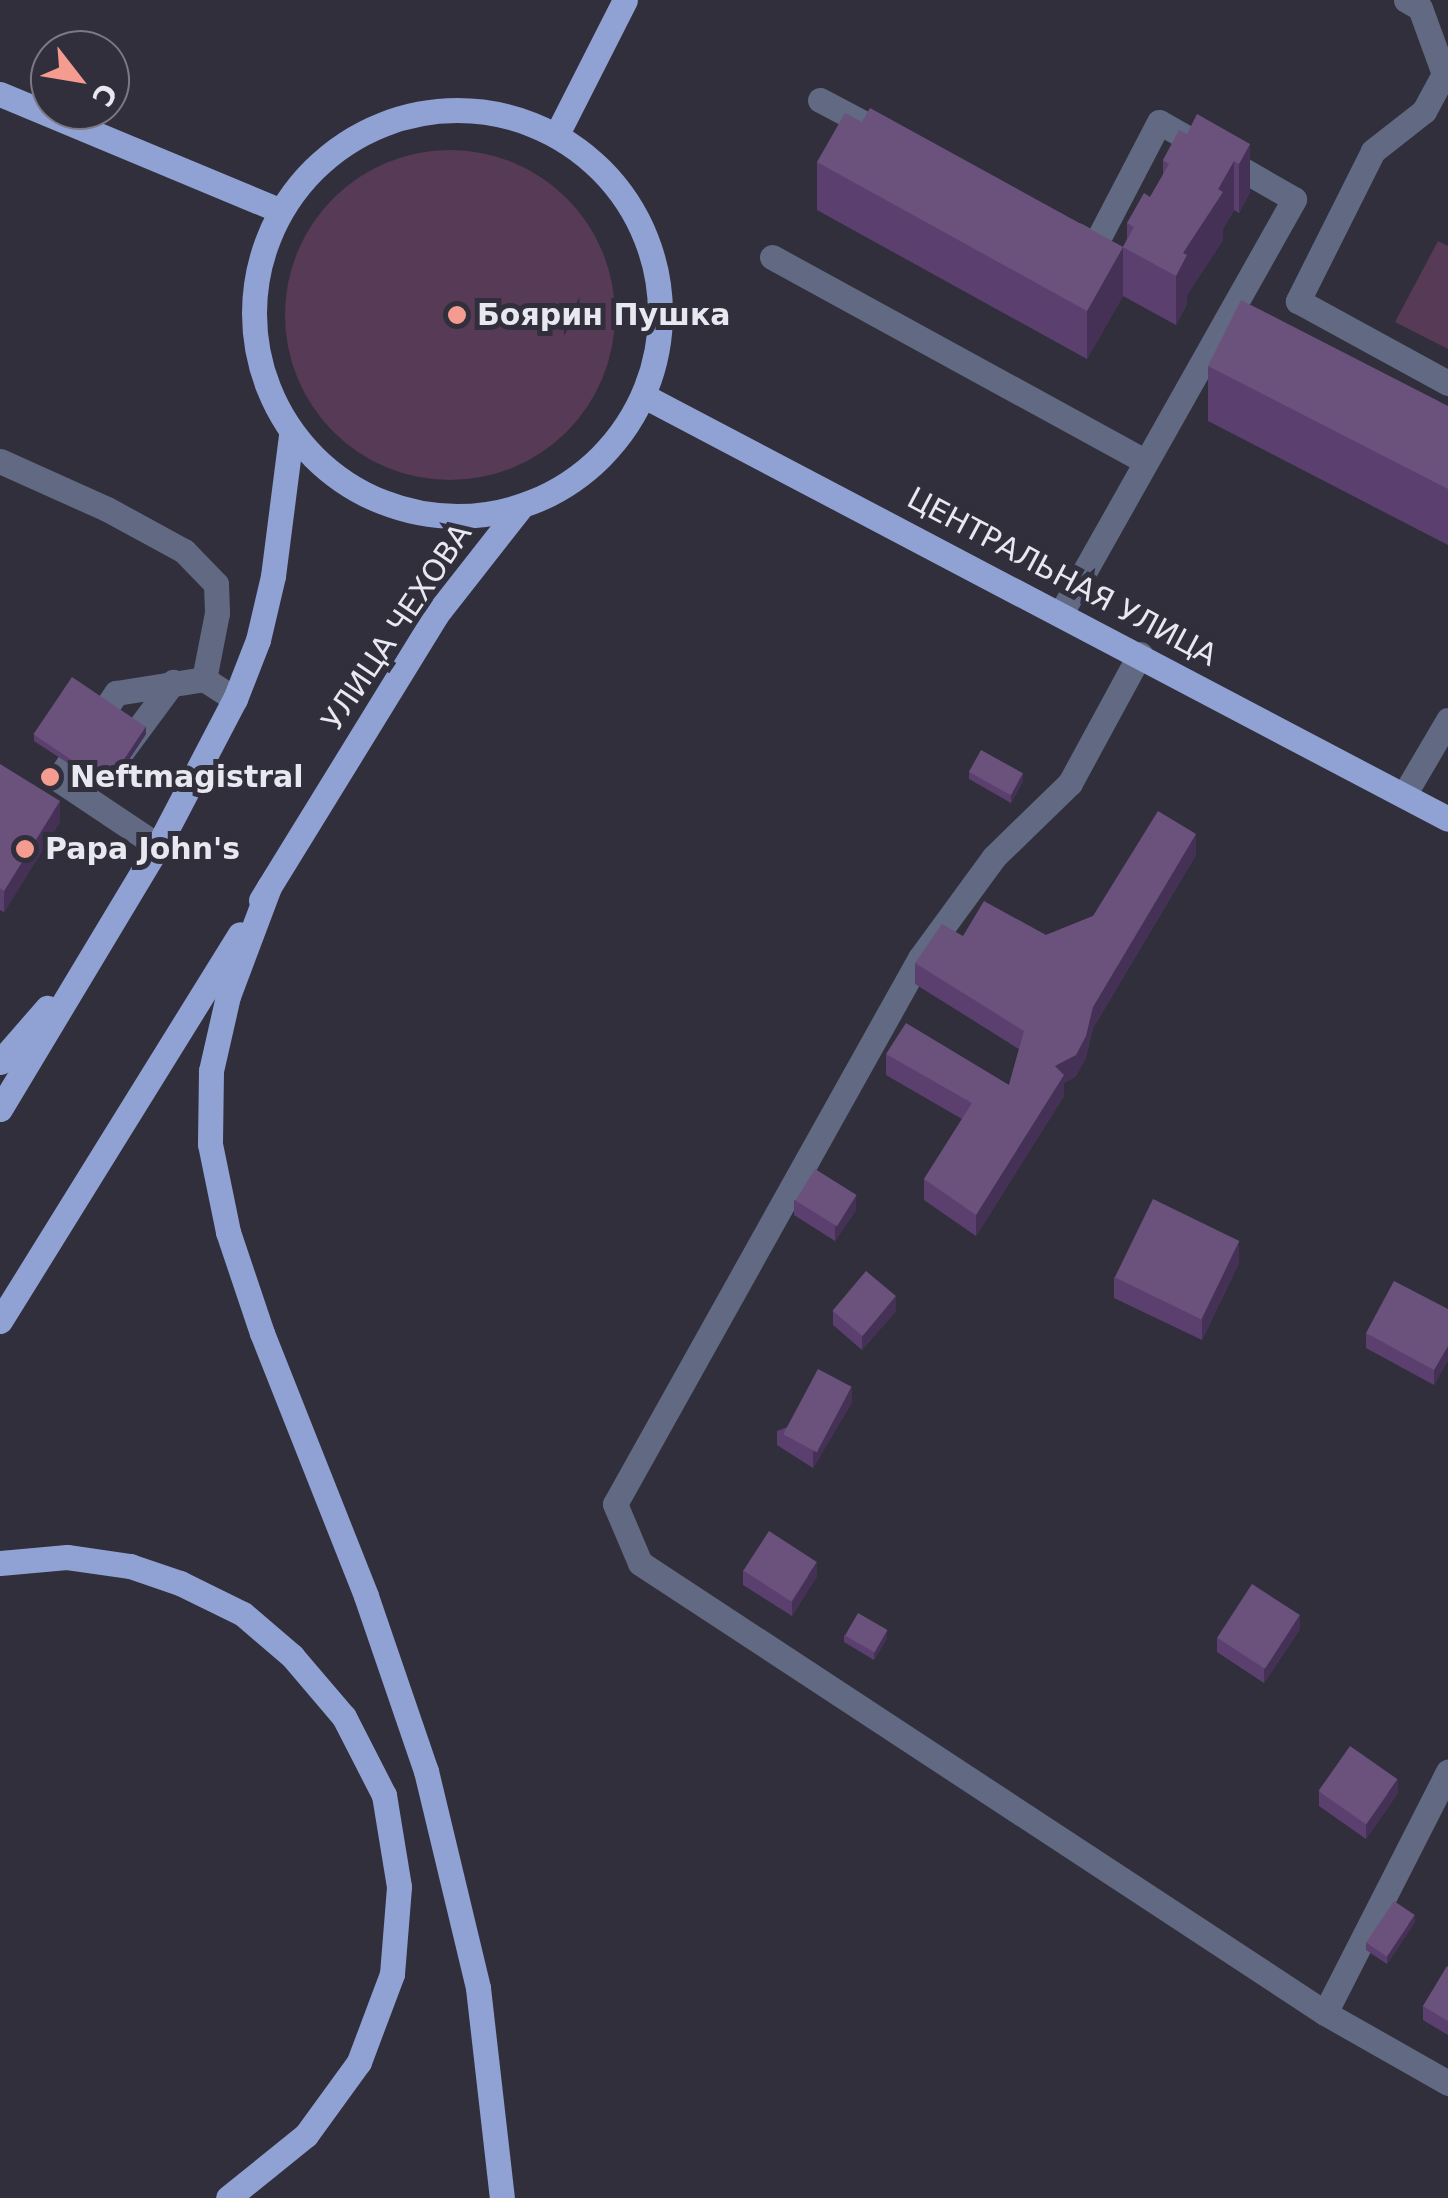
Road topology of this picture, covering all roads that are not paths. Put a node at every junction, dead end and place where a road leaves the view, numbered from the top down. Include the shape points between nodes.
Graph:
1 (624, 0) edge
2 (1406, 0) edge
3 (1446, 74) edge
4 (0, 94) edge
5 (820, 100) dead end
6 (557, 134) junction
7 (889, 136) edge
8 (279, 210) junction
9 (1060, 227) edge
10 (772, 257) dead end
11 (1448, 383) edge
12 (644, 396) junction
13 (291, 435) junction
14 (0, 461) edge
15 (1145, 461) junction
16 (520, 508) junction
17 (1061, 613) junction
18 (1140, 654) junction
19 (204, 679) junction
20 (173, 682) junction
21 (235, 699) junction
22 (1448, 720) edge
23 (98, 785) junction
24 (1404, 795) junction
25 (1448, 819) edge
26 (158, 846) junction
27 (269, 887) junction
28 (92, 955) junction
29 (0, 1062) edge
30 (0, 1109) edge
31 (0, 1321) edge
32 (0, 1563) edge
33 (1448, 1772) edge
34 (1325, 2013) junction
35 (1448, 2083) edge
36 (228, 2198) edge
37 (502, 2198) edge

1 - 6 main road
2 - 3 lane via 1420,8
3 - 11 lane via 1424,111 1373,150 1298,301
4 - 8 main road
5 - 7 lane
6 - 8 main road via 481,109 402,115 331,150
6 - 12 main road via 604,171 644,234 658,277 660,337
8 - 13 main road via 253,285 257,364
9 - 15 lane via 1095,245 1159,122 1294,199
10 - 15 lane
12 - 16 main road via 614,444 572,483
12 - 17 main road, ЦЕНТРАЛЬНАЯ УЛИЦА
13 - 16 main road via 336,480 393,509 457,519
13 - 21 main road via 273,576
14 - 19 lane via 184,551 216,584 218,613
15 - 17 lane
16 - 27 main road, УЛИЦА ЧЕХОВА via 436,615
17 - 18 main road, ЦЕНТРАЛЬНАЯ УЛИЦА
18 - 24 main road, ЦЕНТРАЛЬНАЯ УЛИЦА
18 - 34 lane via 1070,783 994,858 920,958 615,1504 640,1563
19 - 20 lane
19 - 21 lane
20 - 23 lane
20 - 23 lane via 116,693 58,780
21 - 26 main road
22 - 24 lane
23 - 26 lane
24 - 25 main road, ЦЕНТРАЛЬНАЯ УЛИЦА
26 - 28 main road
27 - 31 main road
27 - 37 main road via 211,1071 210,1144 228,1232 262,1334 366,1596 426,1771 478,1988
28 - 29 main road
28 - 30 main road
32 - 36 main road via 67,1557 130,1566 243,1614 292,1656 344,1716 384,1795 399,1888 392,1974 358,2062 306,2135
33 - 34 lane
34 - 35 lane

